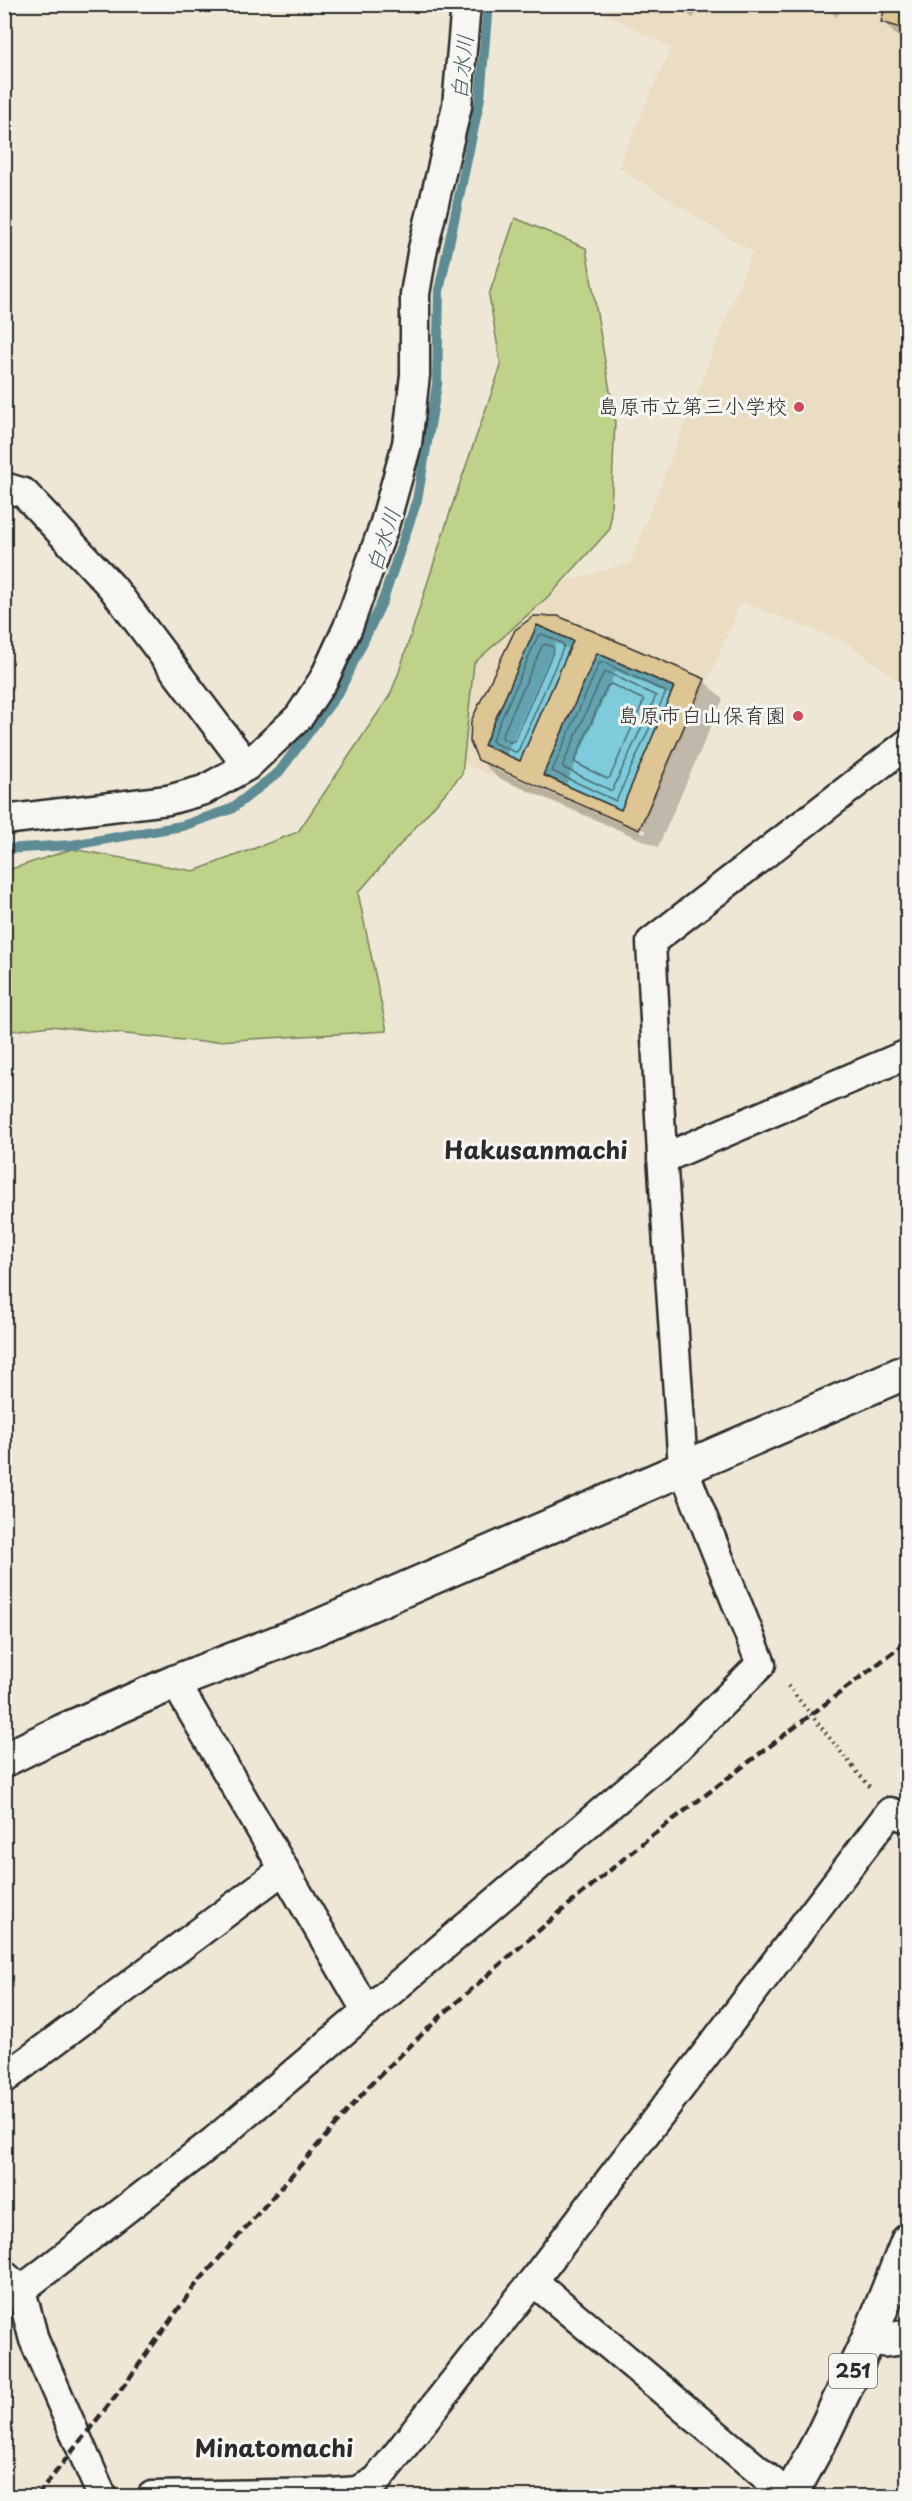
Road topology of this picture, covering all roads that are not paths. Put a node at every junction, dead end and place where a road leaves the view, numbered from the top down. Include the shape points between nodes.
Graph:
1 (466, 4) edge
2 (4, 487) edge
3 (908, 743) edge
4 (247, 766) junction
5 (4, 820) edge
6 (908, 1054) edge
7 (662, 1159) junction
8 (908, 1371) edge
9 (683, 1468) junction
10 (175, 1682) junction
11 (4, 1760) edge
12 (908, 1818) edge
13 (284, 1869) junction
14 (366, 2012) junction
15 (4, 2079) edge
16 (908, 2241) edge
17 (533, 2281) junction
18 (13, 2282) edge
19 (870, 2336) junction
20 (908, 2337) edge
21 (102, 2496) edge
22 (152, 2496) edge
23 (790, 2496) edge

1 - 4 street via 457,106 415,294 415,375 407,444 384,526 348,627 324,679 298,717
2 - 4 street via 24,493 112,587
3 - 7 street via 651,942
4 - 5 street via 204,790 168,800
6 - 7 street
7 - 9 street
8 - 9 main road
9 - 10 main road via 313,1629
9 - 14 street via 761,1664 677,1748
10 - 11 main road
10 - 13 street
12 - 17 street via 890,1812
13 - 14 street
13 - 15 street
14 - 18 street via 214,2141
16 - 19 main road, 251
17 - 22 street via 377,2480 358,2491
17 - 23 street
18 - 21 street
19 - 20 main road via 885,2340
19 - 23 main road, 251

